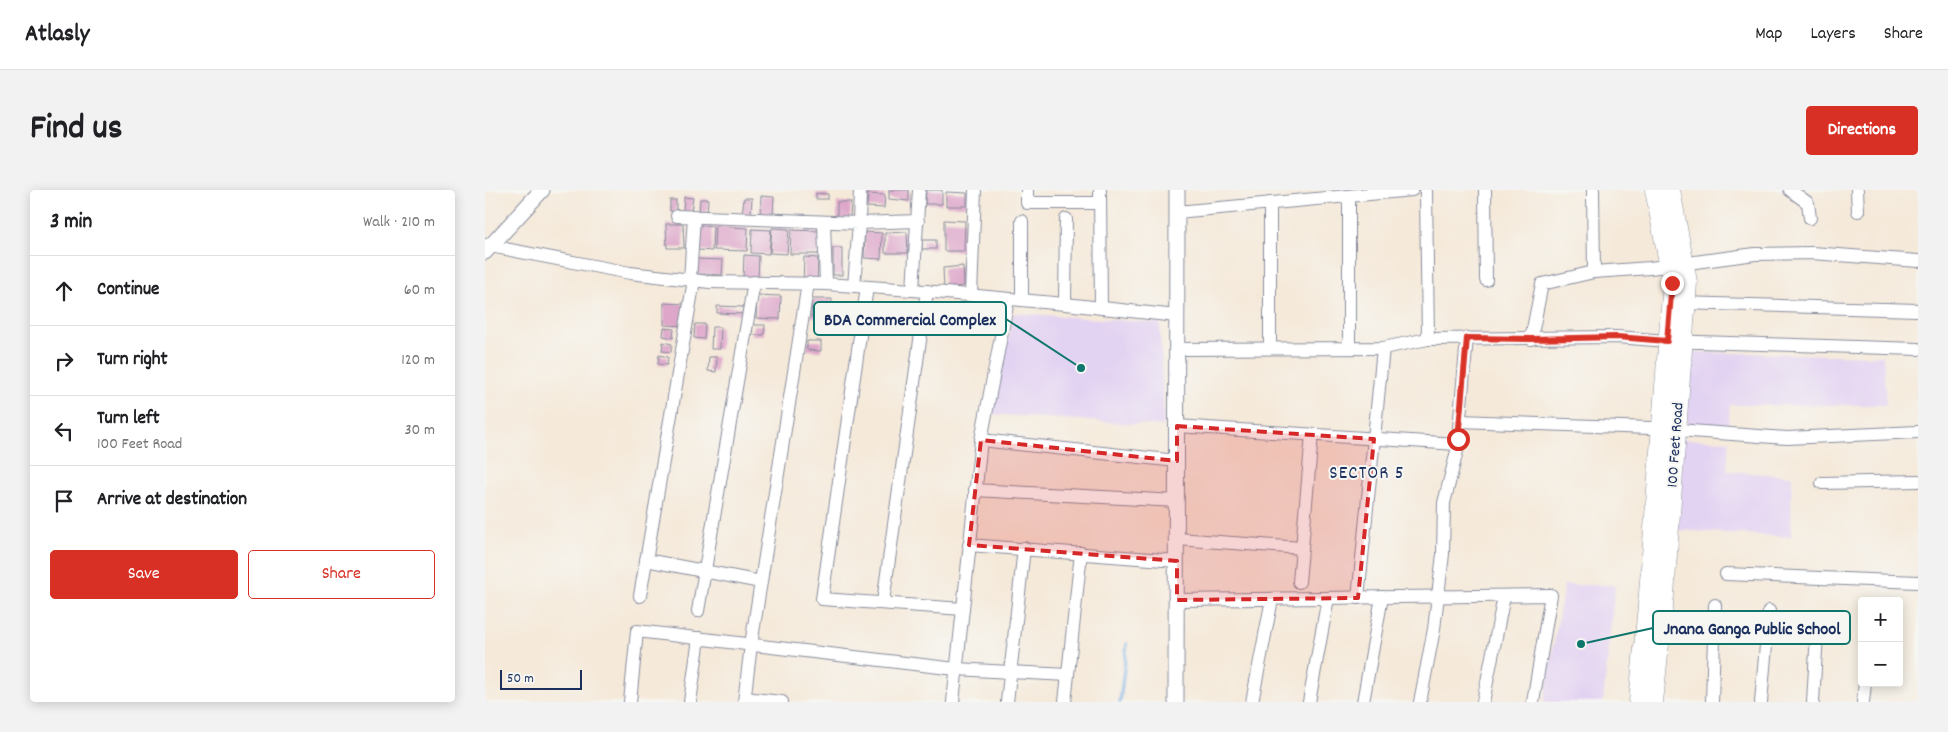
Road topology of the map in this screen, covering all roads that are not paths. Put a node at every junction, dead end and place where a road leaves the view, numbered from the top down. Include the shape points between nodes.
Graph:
1 (542, 190) edge
2 (861, 190) edge
3 (919, 190) edge
4 (975, 190) edge
5 (1027, 190) edge
6 (1177, 190) edge
7 (1411, 190) edge
8 (1426, 190) edge
9 (1485, 190) edge
10 (1593, 190) edge
11 (1655, 190) edge
12 (1671, 190) edge
13 (1790, 190) edge
14 (1857, 190) edge
15 (1363, 192) edge
16 (1313, 194) edge
17 (1101, 196) edge
18 (1349, 196) junction
19 (1270, 203) junction
20 (1858, 211) dead end
21 (1177, 212) junction
22 (677, 216) dead end
23 (694, 216) junction
24 (1810, 218) dead end
25 (1065, 219) dead end
26 (918, 221) junction
27 (1022, 221) dead end
28 (825, 222) junction
29 (859, 224) junction
30 (487, 248) edge
31 (1918, 261) edge
32 (1677, 265) junction
33 (1594, 272) junction
34 (692, 280) junction
35 (1487, 280) dead end
36 (754, 282) junction
37 (808, 283) junction
38 (826, 284) junction
39 (861, 286) junction
40 (913, 290) junction
41 (927, 291) junction
42 (971, 296) junction
43 (1008, 300) junction
44 (1022, 300) junction
45 (1678, 303) junction
46 (1065, 304) junction
47 (1101, 308) junction
48 (1918, 310) edge
49 (1177, 316) junction
50 (1467, 338) junction
51 (1428, 339) junction
52 (1531, 339) junction
53 (1676, 341) junction
54 (1270, 348) junction
55 (1349, 348) junction
56 (1383, 348) junction
57 (1177, 349) junction
58 (1918, 349) edge
59 (1460, 420) junction
60 (1177, 426) junction
61 (1669, 429) junction
62 (1918, 432) edge
63 (1312, 435) junction
64 (1374, 439) junction
65 (981, 440) junction
66 (1457, 444) junction
67 (1177, 461) junction
68 (1918, 481) edge
69 (1822, 483) dead end
70 (975, 490) junction
71 (1177, 501) junction
72 (1177, 539) junction
73 (969, 545) junction
74 (1023, 548) junction
75 (1302, 548) junction
76 (1081, 553) junction
77 (646, 560) junction
78 (1177, 561) junction
79 (705, 572) junction
80 (1726, 574) dead end
81 (761, 582) junction
82 (1299, 582) dead end
83 (1918, 582) edge
84 (640, 596) dead end
85 (1504, 596) junction
86 (1438, 597) junction
87 (1328, 598) junction
88 (1358, 598) junction
89 (1382, 598) junction
90 (1272, 599) junction
91 (1177, 600) junction
92 (883, 602) junction
93 (1715, 606) dead end
94 (963, 609) junction
95 (698, 611) dead end
96 (1769, 611) dead end
97 (1817, 616) dead end
98 (699, 638) junction
99 (751, 645) junction
100 (956, 669) junction
101 (1010, 672) junction
102 (1068, 675) junction
103 (1865, 687) edge
104 (745, 700) edge
105 (631, 702) edge
106 (690, 702) edge
107 (782, 702) edge
108 (953, 702) edge
109 (1007, 702) edge
110 (1065, 702) edge
111 (1176, 702) edge
112 (1253, 702) edge
113 (1309, 702) edge
114 (1363, 702) edge
115 (1420, 702) edge
116 (1483, 702) edge
117 (1533, 702) edge
118 (1638, 702) edge
119 (1654, 702) edge
120 (1712, 702) edge
121 (1761, 702) edge
122 (1813, 702) edge
123 (1863, 702) edge

1 - 30 street
2 - 29 street
3 - 26 street
4 - 42 street
5 - 17 street via 1027,203
6 - 21 street
7 - 15 street
8 - 51 street
9 - 35 street
10 - 33 street
11 - 32 main road, 100 Feet Road
12 - 32 main road, 100 Feet Road
13 - 24 street via 1808,203
14 - 20 street
15 - 18 street
16 - 18 street
16 - 19 street
17 - 47 street
18 - 55 street
19 - 21 street
19 - 54 street
21 - 49 street
22 - 23 street
23 - 28 street
23 - 34 street
25 - 46 street
26 - 29 street
26 - 40 street
27 - 44 street
28 - 29 street
28 - 38 street
29 - 39 street
30 - 34 street via 630,273
31 - 32 street via 1755,254
32 - 33 street
32 - 45 main road, 100 Feet Road via 1688,282
33 - 52 street via 1542,284
34 - 36 street
34 - 77 street
36 - 37 street
36 - 79 street
37 - 38 street
37 - 81 street
38 - 39 street
39 - 40 street
39 - 92 street via 822,599
40 - 41 street
41 - 42 street
41 - 92 street
42 - 43 street
43 - 44 street
43 - 65 street
44 - 46 street
45 - 48 street
45 - 53 main road, 100 Feet Road
46 - 47 street
47 - 49 street
49 - 57 street
50 - 51 street
50 - 52 street
50 - 59 street
51 - 56 street
52 - 53 street via 1617,337
53 - 58 street
53 - 61 main road, 100 Feet Road
54 - 55 street
54 - 57 street
55 - 56 street
56 - 64 street
57 - 60 street
59 - 61 street
59 - 66 street
60 - 63 street
60 - 67 street
61 - 62 street via 1787,438
61 - 118 main road, 100 Feet Road
61 - 119 main road, 100 Feet Road via 1665,588
63 - 64 street
63 - 75 street
64 - 66 street
64 - 88 street
65 - 67 street
65 - 70 street
66 - 86 street via 1444,503
67 - 71 street
68 - 69 street
70 - 71 street
70 - 73 street
71 - 72 street
72 - 75 street
72 - 78 street
73 - 74 street
73 - 94 street
74 - 76 street
74 - 101 street
75 - 82 street
76 - 78 street
76 - 102 street
77 - 79 street
77 - 84 street
78 - 91 street
79 - 81 street
79 - 95 street
80 - 83 street
81 - 99 street
85 - 86 street
85 - 116 street
85 - 117 street via 1551,596
86 - 89 street
86 - 115 street
87 - 88 street
87 - 90 street
87 - 113 street
88 - 89 street
89 - 114 street
90 - 91 street
90 - 112 street
91 - 111 street
92 - 94 street
93 - 120 street
94 - 100 street
96 - 121 street
97 - 122 street
98 - 99 street
98 - 105 street via 637,631
98 - 106 street
99 - 100 street
99 - 104 street
100 - 101 street
100 - 108 street
101 - 102 street
101 - 109 street
102 - 110 street
103 - 123 street
104 - 107 street

